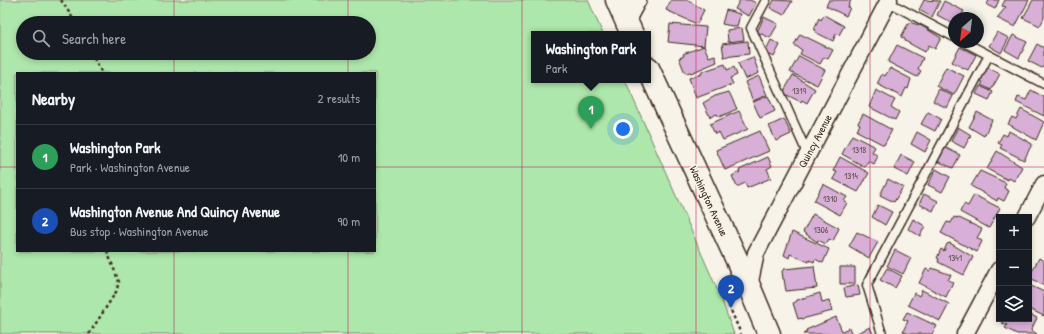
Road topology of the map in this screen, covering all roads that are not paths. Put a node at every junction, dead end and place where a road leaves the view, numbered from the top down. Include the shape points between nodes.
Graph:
1 (617, 0) edge
2 (638, 0) edge
3 (766, 0) edge
4 (887, 1) edge
5 (629, 28) edge
6 (948, 34) edge
7 (976, 48) edge
8 (989, 55) junction
9 (651, 74) edge
10 (1044, 84) edge
11 (808, 155) junction
12 (1044, 184) edge
13 (1029, 214) edge
14 (996, 276) edge
15 (749, 286) junction
16 (769, 334) edge
17 (882, 334) edge
18 (965, 334) edge

1 - 5 main road
2 - 5 street
3 - 11 lane via 751,28
4 - 6 lane
4 - 11 street, Quincy Avenue
7 - 8 lane
8 - 10 lane
8 - 17 lane via 867,284
9 - 15 main road, Washington Avenue
11 - 15 street, Quincy Avenue via 756,253
12 - 13 street
14 - 18 street
15 - 16 main road, Washington Avenue

